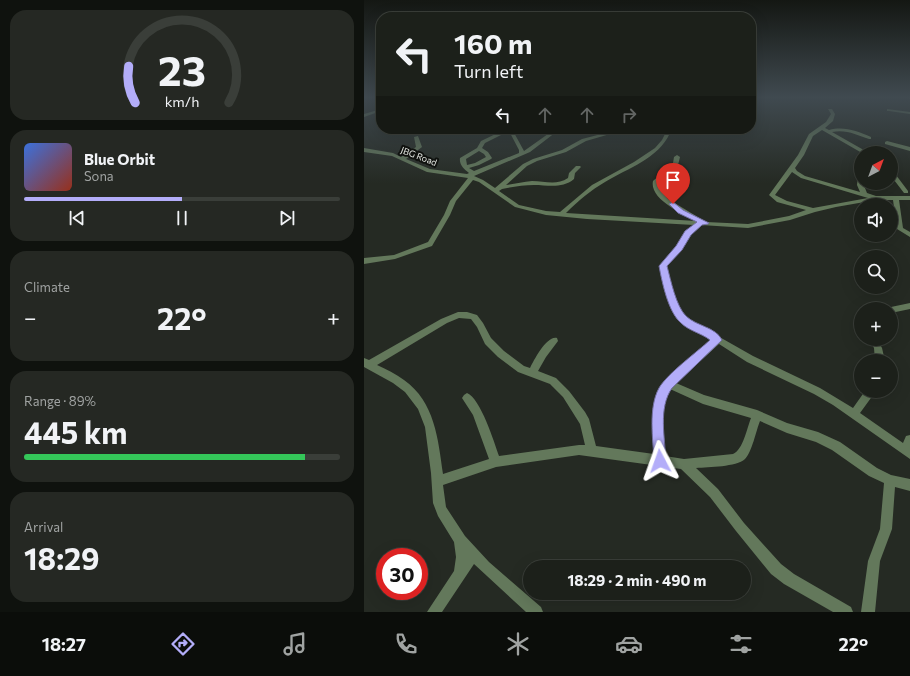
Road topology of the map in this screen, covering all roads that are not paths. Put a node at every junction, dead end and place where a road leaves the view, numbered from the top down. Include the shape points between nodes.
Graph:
1 (825, 126) edge
2 (822, 128) junction
3 (830, 131) junction
4 (500, 134) edge
5 (513, 134) edge
6 (551, 134) edge
7 (606, 134) edge
8 (668, 134) edge
9 (416, 137) dead end
10 (869, 138) dead end
11 (887, 143) dead end
12 (855, 146) edge
13 (479, 149) junction
14 (910, 149) edge
15 (364, 150) edge
16 (528, 151) junction
17 (521, 154) junction
18 (676, 157) dead end
19 (403, 158) junction
20 (525, 165) junction
21 (465, 167) junction
22 (578, 167) dead end
23 (792, 168) junction
24 (474, 175) junction
25 (898, 182) edge
26 (910, 186) edge
27 (502, 187) junction
28 (863, 190) edge
29 (496, 192) junction
30 (865, 195) junction
31 (907, 196) edge
32 (876, 198) edge
33 (854, 202) edge
34 (813, 210) junction
35 (562, 214) junction
36 (898, 214) edge
37 (703, 223) junction
38 (910, 235) edge
39 (364, 261) edge
40 (910, 306) edge
41 (898, 309) edge
42 (718, 340) junction
43 (554, 341) dead end
44 (366, 364) edge
45 (532, 373) junction
46 (668, 384) junction
47 (467, 398) dead end
48 (866, 398) edge
49 (854, 414) junction
50 (757, 415) junction
51 (908, 447) edge
52 (592, 450) junction
53 (660, 461) junction
54 (496, 462) junction
55 (684, 464) junction
56 (890, 480) junction
57 (438, 481) junction
58 (910, 486) edge
59 (460, 538) junction
60 (473, 554) junction
61 (459, 576) junction
62 (434, 612) edge
63 (536, 612) edge
64 (846, 612) edge
65 (868, 612) edge

1 - 2 street
2 - 3 street
2 - 23 street via 811,135
3 - 10 street via 844,130
3 - 12 street
4 - 13 street via 483,142
5 - 17 street via 522,150
6 - 16 street
7 - 20 street via 584,140 564,151
8 - 35 street via 662,146 594,186
9 - 19 street via 419,147
11 - 14 street
13 - 21 street via 463,158
13 - 21 street via 486,153 488,158
15 - 19 street, JBG Road
16 - 17 street
16 - 20 street
17 - 24 street
18 - 37 street via 676,164 655,182 657,192 681,212
19 - 24 street, JBG Road via 429,171
20 - 27 street
21 - 24 street
22 - 27 street via 571,179 560,184
23 - 30 street via 803,177
23 - 34 street via 772,195 774,198
24 - 29 street
24 - 39 street via 453,201 430,244 395,257
25 - 31 street
26 - 31 street
27 - 29 street
28 - 30 street
29 - 35 street via 517,206
30 - 32 street
33 - 34 street
34 - 37 street via 762,225
35 - 37 street
36 - 38 street via 900,229
37 - 42 street via 688,233 663,266 678,313 690,325
40 - 41 street
42 - 46 street
42 - 49 street via 750,359 817,391
43 - 45 street
44 - 45 street via 444,321 458,315 467,315 474,317 488,341 501,354
44 - 57 street via 407,388 426,413
45 - 52 street via 553,381 572,400 585,423
46 - 50 street via 703,399
46 - 53 street via 663,391 658,409
47 - 54 street via 477,412
48 - 49 street
49 - 51 street
50 - 55 street via 740,456
50 - 56 street via 787,428 818,437
52 - 53 street
52 - 54 street
53 - 55 street
54 - 57 street
55 - 64 street via 714,493 776,569
56 - 58 street
56 - 65 street via 886,529 874,561
57 - 59 street via 442,512
59 - 60 street
59 - 61 street
60 - 61 street
60 - 63 street
61 - 62 street

